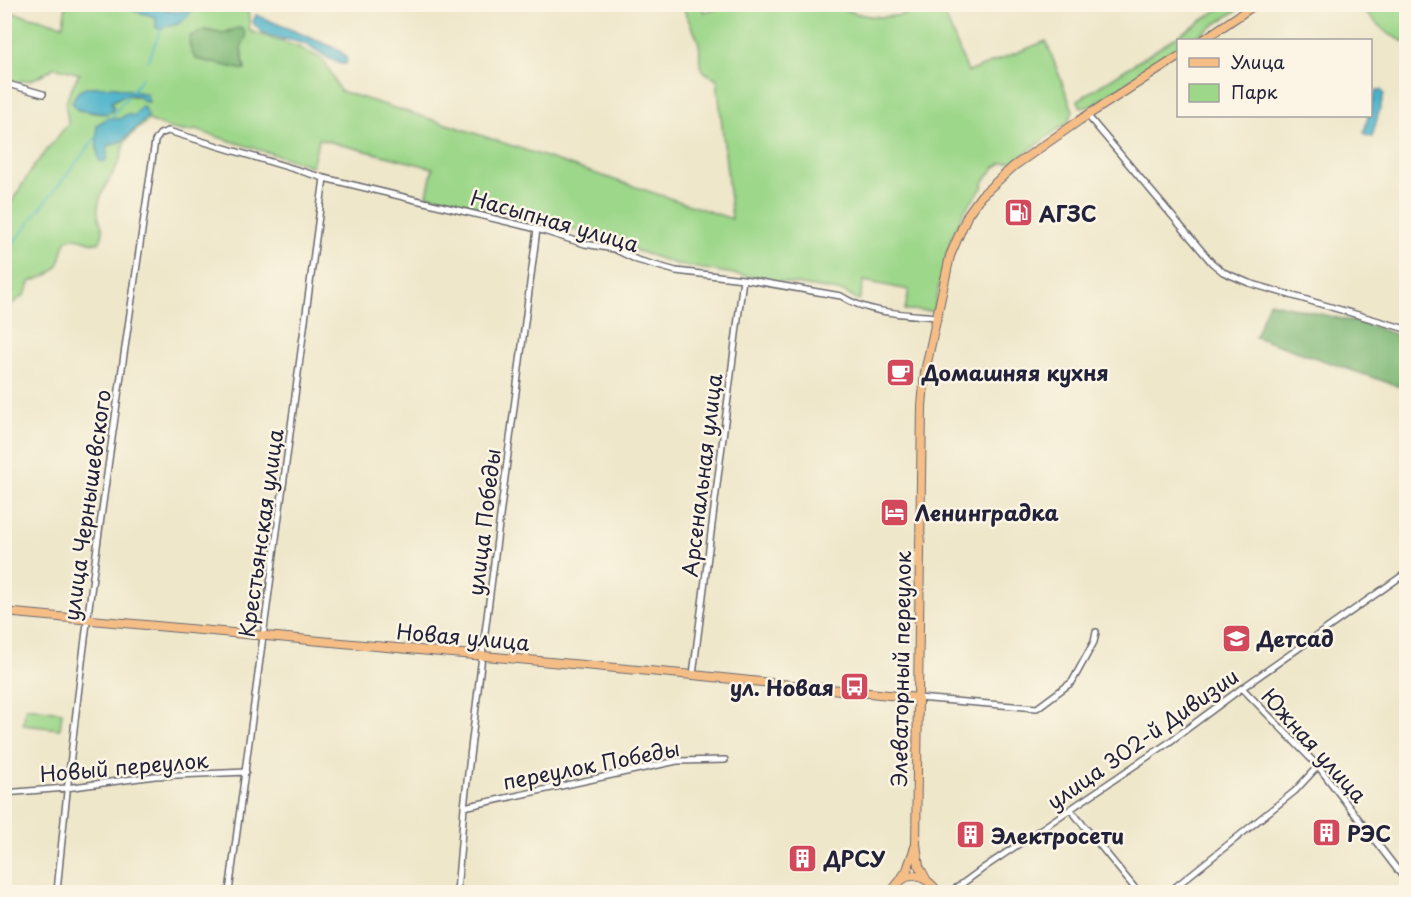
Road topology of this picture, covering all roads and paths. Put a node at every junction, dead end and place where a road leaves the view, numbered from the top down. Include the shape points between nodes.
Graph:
1 (1256, 4) edge
2 (1204, 39) edge
3 (1177, 58) edge
4 (4, 83) edge
5 (43, 94) dead end
6 (1088, 116) junction
7 (168, 131) joint
8 (324, 178) junction
9 (537, 228) junction
10 (743, 279) junction
11 (937, 317) junction
12 (1407, 329) edge
13 (1407, 573) edge
14 (4, 612) edge
15 (86, 620) junction
16 (1096, 632) dead end
17 (263, 635) junction
18 (482, 656) junction
19 (693, 675) junction
20 (1242, 688) junction
21 (918, 698) junction
22 (726, 760) dead end
23 (1318, 766) junction
24 (246, 772) junction
25 (66, 788) junction
26 (4, 793) edge
27 (464, 807) junction
28 (1071, 810) junction
29 (916, 844) junction
30 (926, 879) junction
31 (901, 880) junction
32 (1407, 881) edge
33 (953, 890) edge
34 (57, 892) edge
35 (229, 892) edge
36 (457, 892) edge
37 (892, 892) edge
38 (938, 892) edge
39 (1138, 892) edge
40 (1169, 892) edge

1 - 2 main road
3 - 6 main road, Элеваторный переулок
4 - 5 street
6 - 11 main road, Элеваторный переулок via 1014,166 981,196 955,242
6 - 12 street via 1212,263 1224,272 1249,283
7 - 8 street, Насыпная улица
7 - 15 street, улица Чернышевского via 155,141
8 - 9 street, Насыпная улица
8 - 17 street, Крестьянская улица
9 - 10 street, Насыпная улица via 676,271
9 - 18 street, улица Победы
10 - 11 street, Насыпная улица via 841,296 855,305
10 - 19 street, Арсенальная улица
11 - 21 main road, Элеваторный переулок via 922,406
13 - 20 street, улица 302-й Дивизии
14 - 15 main road, Новая улица
15 - 17 main road, Новая улица
15 - 25 street, улица Чернышевского
16 - 21 street via 1072,682 1037,708
17 - 18 main road, Новая улица
17 - 24 street, Крестьянская улица
18 - 19 main road, Новая улица
18 - 27 street, улица Победы
19 - 21 main road, Новая улица
20 - 23 street, Южная улица
20 - 28 street, улица 302-й Дивизии
21 - 29 main road, Элеваторный переулок
22 - 27 street, переулок Победы via 677,761
23 - 32 street, Южная улица
23 - 40 street via 1295,791
24 - 25 street, Новый переулок via 155,776
24 - 35 street, Крестьянская улица
25 - 26 street, Новый переулок
25 - 34 street, улица Чернышевского
27 - 36 street, улица Победы
28 - 33 street, улица 302-й Дивизии
28 - 39 street
29 - 30 main road, Элеваторный переулок
29 - 31 main road, Элеваторный переулок
30 - 31 main road via 917,876
30 - 38 main road
31 - 37 main road, Элеваторный переулок
33 - 38 street, улица 302-й Дивизии

